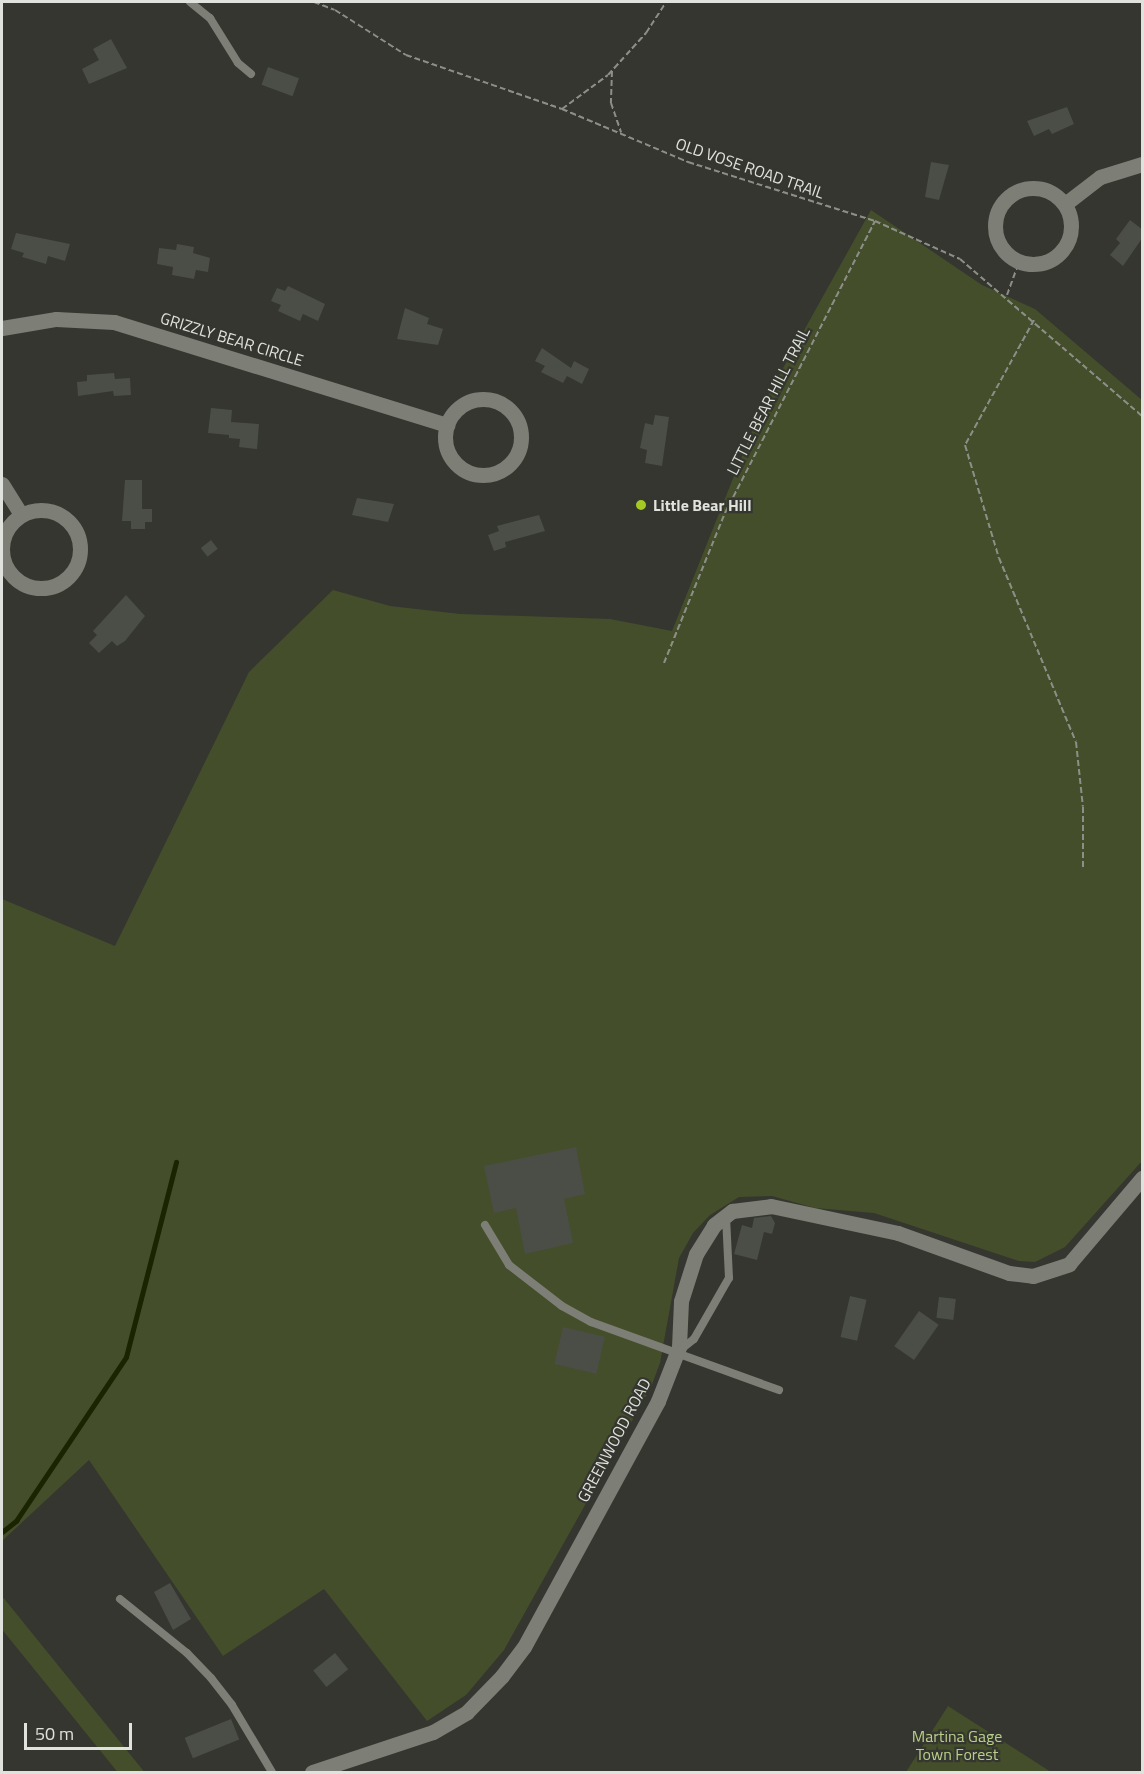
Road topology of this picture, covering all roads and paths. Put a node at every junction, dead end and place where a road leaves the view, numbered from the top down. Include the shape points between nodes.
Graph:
1 (190, 2) edge
2 (314, 2) edge
3 (666, 2) edge
4 (612, 70) junction
5 (251, 74) dead end
6 (562, 109) junction
7 (621, 132) junction
8 (1143, 164) edge
9 (1065, 204) junction
10 (875, 221) junction
11 (1019, 262) junction
12 (1007, 295) junction
13 (1034, 320) junction
14 (2, 328) edge
15 (1143, 416) edge
16 (447, 425) junction
17 (2, 484) edge
18 (21, 516) junction
19 (664, 663) dead end
20 (1083, 867) dead end
21 (1143, 1178) edge
22 (726, 1215) junction
23 (484, 1225) dead end
24 (677, 1353) junction
25 (779, 1390) dead end
26 (120, 1599) dead end
27 (272, 1773) edge
28 (312, 1773) edge

1 - 5 lane via 210,18 238,63
2 - 6 path, OLD VOSE ROAD TRAIL via 335,10 406,55
3 - 4 path via 646,33
4 - 6 path
4 - 7 path via 611,103
6 - 7 path, OLD VOSE ROAD TRAIL
7 - 10 path, OLD VOSE ROAD TRAIL via 688,162
8 - 9 street via 1100,177
9 - 11 street via 1071,227 1063,250 1043,263
9 - 11 street via 1044,189 1031,187 1018,190 999,207 994,220 997,239 1008,255
10 - 12 path, OLD VOSE ROAD TRAIL via 960,259
10 - 19 path, LITTLE BEAR HILL TRAIL via 725,513
11 - 12 path
12 - 13 path, OLD VOSE ROAD TRAIL
13 - 15 path, OLD VOSE ROAD TRAIL
13 - 20 path via 965,445 999,558 1076,742 1083,807
14 - 16 street, GRIZZLY BEAR CIRCLE via 56,318 114,322
16 - 16 street via 450,456 460,467 475,474 498,472 519,450 521,434 516,419 499,403 484,399 468,402
17 - 18 street
18 - 18 street via 4,536 4,563 21,584 34,588 60,584 79,560 76,530 57,513 45,510
21 - 22 street via 1069,1264 1033,1276 1010,1273 898,1233 771,1206 747,1206
22 - 24 street, GREENWOOD ROAD via 714,1225 696,1254 681,1301
22 - 24 lane via 729,1278 694,1339
23 - 24 lane via 509,1265 562,1306 591,1322
24 - 25 lane
24 - 28 street, GREENWOOD ROAD via 658,1401 524,1647 502,1676 467,1712 434,1732
26 - 27 lane via 188,1653 211,1678 232,1705

